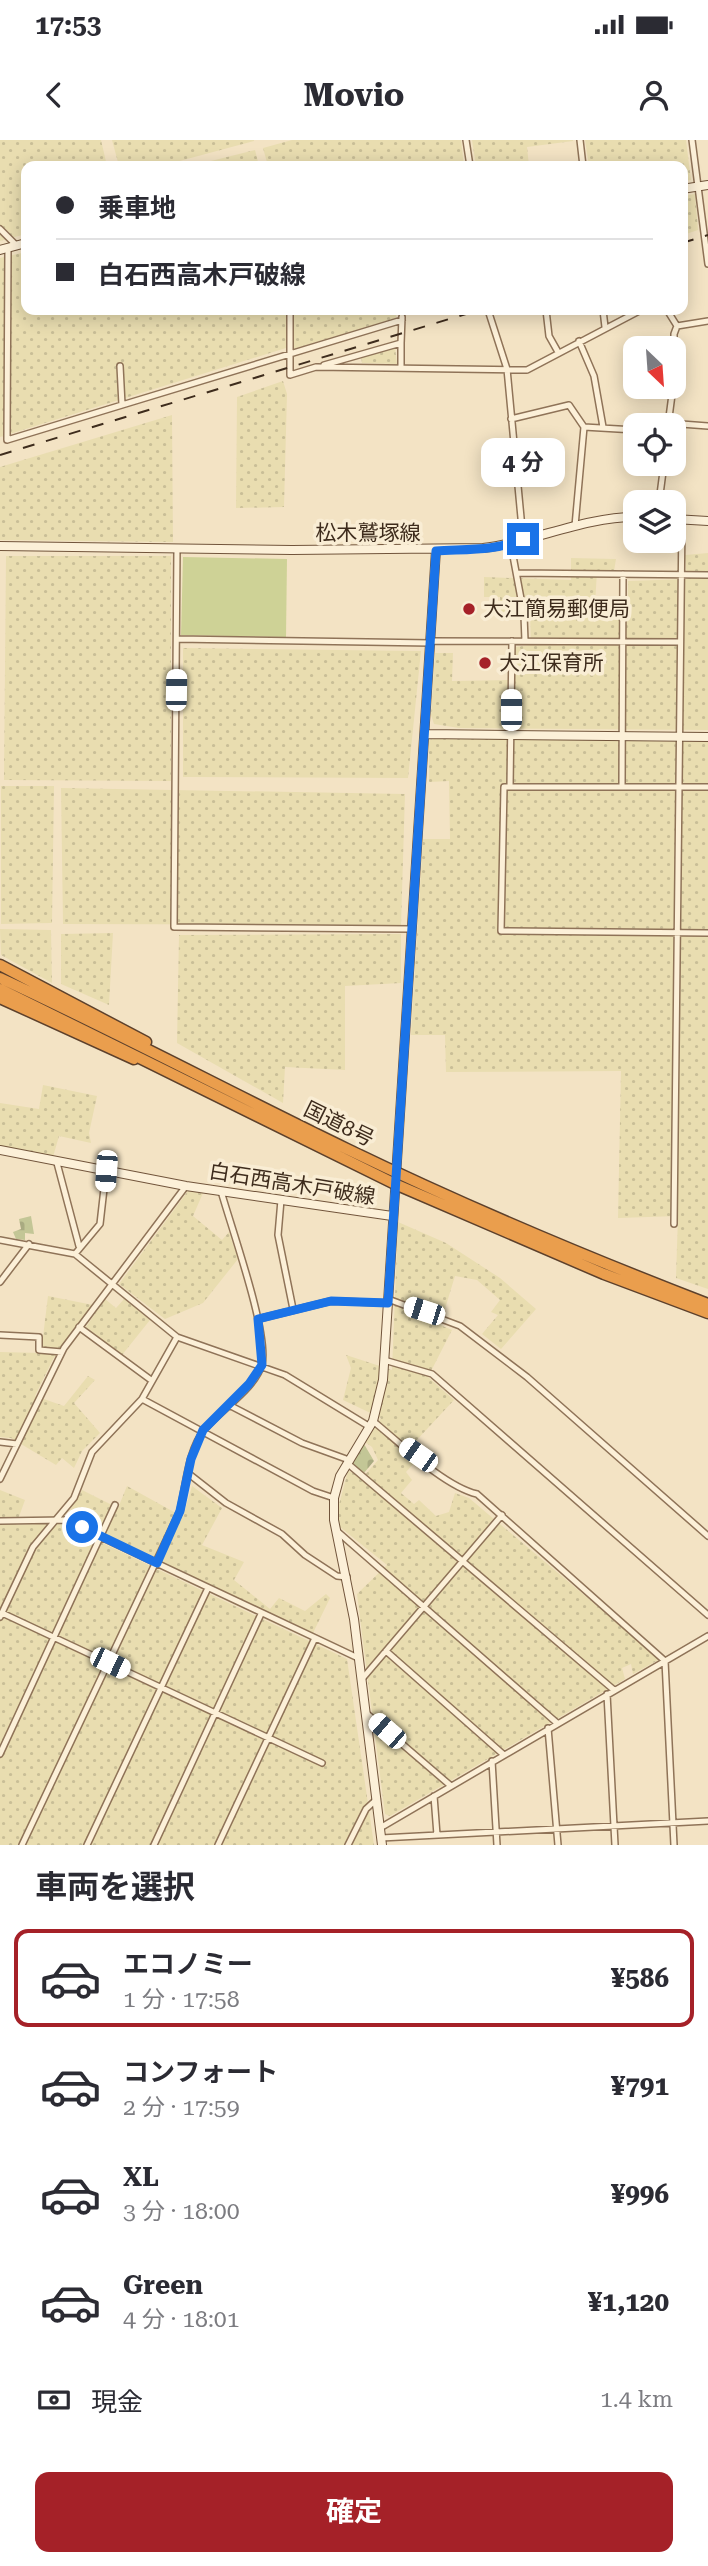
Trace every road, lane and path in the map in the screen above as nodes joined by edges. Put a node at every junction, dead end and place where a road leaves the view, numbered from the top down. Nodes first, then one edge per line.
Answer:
1 (466, 140) edge
2 (580, 140) edge
3 (692, 140) edge
4 (469, 161) edge
5 (582, 161) edge
6 (708, 186) edge
7 (698, 187) junction
8 (688, 188) edge
9 (0, 229) edge
10 (13, 247) edge
11 (708, 264) edge
12 (290, 315) edge
13 (402, 315) edge
14 (490, 315) edge
15 (547, 315) edge
16 (604, 315) edge
17 (630, 315) edge
18 (670, 315) edge
19 (402, 320) junction
20 (708, 321) edge
21 (677, 326) junction
22 (605, 327) junction
23 (674, 336) edge
24 (579, 341) junction
25 (401, 343) junction
26 (558, 352) junction
27 (290, 354) junction
28 (120, 366) dead end
29 (316, 367) junction
30 (401, 368) junction
31 (507, 369) junction
32 (122, 405) junction
33 (511, 419) junction
34 (686, 425) edge
35 (708, 426) edge
36 (584, 427) junction
37 (603, 427) junction
38 (623, 429) edge
39 (559, 448) dead end
40 (514, 453) junction
41 (623, 517) edge
42 (686, 520) edge
43 (708, 521) edge
44 (575, 527) junction
45 (523, 539) junction
46 (511, 545) junction
47 (0, 546) edge
48 (177, 548) junction
49 (436, 551) junction
50 (680, 553) edge
51 (517, 573) junction
52 (623, 574) junction
53 (682, 575) junction
54 (708, 575) edge
55 (177, 639) junction
56 (512, 641) junction
57 (526, 641) junction
58 (431, 642) junction
59 (680, 642) junction
60 (623, 643) junction
61 (511, 733) junction
62 (425, 734) junction
63 (622, 735) junction
64 (681, 737) junction
65 (708, 737) edge
66 (622, 786) junction
67 (679, 786) junction
68 (510, 787) junction
69 (708, 787) edge
70 (411, 929) junction
71 (679, 933) junction
72 (708, 933) edge
73 (0, 965) edge
74 (0, 978) edge
75 (0, 989) edge
76 (0, 998) edge
77 (164, 1068) junction
78 (192, 1072) junction
79 (0, 1150) edge
80 (57, 1163) junction
81 (106, 1171) junction
82 (395, 1172) junction
83 (395, 1184) junction
84 (186, 1186) junction
85 (221, 1191) junction
86 (281, 1200) junction
87 (392, 1214) junction
88 (674, 1224) dead end
89 (0, 1240) edge
90 (29, 1244) junction
91 (79, 1246) junction
92 (75, 1254) junction
93 (0, 1282) edge
94 (111, 1285) junction
95 (388, 1301) junction
96 (708, 1304) edge
97 (293, 1308) junction
98 (708, 1313) edge
99 (258, 1319) junction
100 (79, 1327) junction
101 (0, 1335) edge
102 (177, 1337) junction
103 (62, 1352) junction
104 (384, 1360) junction
105 (262, 1365) junction
106 (151, 1380) junction
107 (142, 1399) junction
108 (229, 1405) junction
109 (372, 1424) junction
110 (203, 1430) junction
111 (0, 1442) edge
112 (17, 1444) junction
113 (348, 1461) junction
114 (189, 1474) junction
115 (0, 1479) edge
116 (334, 1498) junction
117 (115, 1505) dead end
118 (502, 1516) junction
119 (58, 1519) junction
120 (0, 1521) edge
121 (336, 1530) junction
122 (708, 1536) edge
123 (101, 1537) junction
124 (463, 1560) junction
125 (157, 1563) junction
126 (347, 1577) junction
127 (208, 1588) junction
128 (424, 1605) junction
129 (261, 1614) junction
130 (1, 1615) edge
131 (708, 1615) edge
132 (708, 1636) edge
133 (55, 1637) junction
134 (315, 1638) junction
135 (386, 1651) junction
136 (358, 1658) junction
137 (665, 1661) junction
138 (110, 1663) junction
139 (362, 1679) junction
140 (162, 1688) junction
141 (614, 1690) junction
142 (607, 1694) junction
143 (215, 1713) junction
144 (366, 1713) junction
145 (557, 1723) junction
146 (548, 1728) junction
147 (268, 1738) junction
148 (0, 1754) edge
149 (503, 1755) junction
150 (492, 1762) junction
151 (322, 1763) dead end
152 (450, 1786) junction
153 (435, 1796) junction
154 (377, 1798) junction
155 (708, 1821) edge
156 (673, 1823) junction
157 (614, 1826) junction
158 (557, 1829) junction
159 (496, 1832) junction
160 (437, 1835) junction
161 (381, 1837) edge
162 (22, 1845) edge
163 (88, 1845) edge
164 (153, 1845) edge
165 (218, 1845) edge
166 (348, 1845) edge
167 (497, 1845) edge
168 (558, 1845) edge
169 (615, 1845) edge
170 (674, 1845) edge

1 - 4 street
2 - 5 street
3 - 7 street
6 - 7 main road
7 - 8 main road
7 - 11 street
9 - 10 street
10 - 32 street
12 - 27 street
13 - 19 street
14 - 31 street
15 - 26 street
16 - 22 street
17 - 22 street
18 - 21 street
19 - 25 street
19 - 27 street
20 - 21 street
21 - 23 street
22 - 24 street
24 - 26 street
24 - 37 street
25 - 29 street
25 - 30 street
26 - 31 street
27 - 29 street
27 - 32 street
28 - 32 street
29 - 30 street
30 - 31 street
31 - 33 street
33 - 36 street
33 - 40 street
34 - 35 street
36 - 37 street
36 - 44 street
37 - 38 street
39 - 40 street
40 - 45 street
41 - 44 main road
42 - 43 main road
44 - 45 main road
45 - 46 main road
46 - 49 main road
46 - 51 street
47 - 48 main road, 松木鷲塚線
48 - 49 main road, 松木鷲塚線
48 - 55 street
49 - 58 main road, 松木鷲塚線
50 - 53 street
51 - 52 street
51 - 57 street
52 - 53 street
52 - 60 street
53 - 54 street
53 - 59 street
55 - 58 street
55 - 70 street
56 - 57 street
56 - 58 street
56 - 61 street
57 - 60 street
58 - 62 main road, 松木鷲塚線
59 - 60 street
59 - 64 street
60 - 63 street
61 - 62 main road
61 - 63 main road
61 - 68 street
62 - 70 main road, 白石西高木戸破線
63 - 64 main road
63 - 66 street
64 - 65 main road
64 - 67 street
66 - 67 street
66 - 68 street
67 - 69 street
67 - 71 street
68 - 71 street
70 - 82 main road, 白石西高木戸破線
71 - 72 street
71 - 88 street
73 - 78 highway
74 - 78 highway, 国道8号
75 - 77 highway, 国道8号
76 - 77 highway
77 - 83 highway, 国道8号
78 - 82 highway, 国道8号
79 - 80 main road, 白石西高木戸破線
80 - 81 main road, 白石西高木戸破線
80 - 91 street
81 - 84 main road, 白石西高木戸破線
81 - 91 street
82 - 83 main road, 白石西高木戸破線
82 - 96 highway, 国道8号
83 - 87 main road, 白石西高木戸破線
83 - 98 highway, 国道8号
84 - 85 main road, 白石西高木戸破線
84 - 94 street
85 - 86 main road, 白石西高木戸破線
85 - 99 street
86 - 87 main road, 白石西高木戸破線
86 - 97 street
87 - 95 main road
89 - 90 street
90 - 92 street
90 - 93 street
91 - 92 street
92 - 94 street
94 - 100 street
94 - 102 street
95 - 97 street
95 - 104 main road
95 - 122 street
97 - 99 street
99 - 105 street
100 - 103 street
100 - 106 street
101 - 103 street
102 - 105 street
102 - 106 street
103 - 112 street
104 - 109 main road
104 - 131 street
105 - 108 street
105 - 109 street
106 - 107 street
107 - 110 street
107 - 119 street
108 - 110 street
108 - 113 street
109 - 113 main road
109 - 118 street
110 - 114 street
110 - 116 street
111 - 112 street
112 - 115 street
113 - 116 main road
113 - 124 street
114 - 125 street
114 - 126 street
116 - 121 main road
117 - 123 street
118 - 124 street
118 - 137 street
119 - 120 street
119 - 123 street
119 - 130 street
121 - 126 main road
121 - 128 street
123 - 125 street
123 - 133 street
124 - 128 street
124 - 141 street
125 - 127 street
125 - 138 street
126 - 136 main road
127 - 129 street
127 - 140 street
128 - 135 street
128 - 145 street
129 - 134 street
129 - 143 street
130 - 133 street
132 - 137 street
133 - 138 street
133 - 148 street
134 - 136 street
134 - 147 street
135 - 139 street
135 - 149 street
136 - 139 main road
137 - 141 street
137 - 156 street
138 - 140 street
138 - 162 street
139 - 144 main road
140 - 143 street
140 - 163 street
141 - 142 street
142 - 145 street
142 - 157 street
143 - 147 street
143 - 164 street
144 - 152 street
144 - 154 main road
145 - 146 street
146 - 149 street
146 - 158 street
147 - 151 street
147 - 165 street
149 - 150 street
150 - 152 street
150 - 159 street
152 - 153 street
153 - 160 street
153 - 161 street
154 - 161 main road
154 - 166 street
155 - 156 street
156 - 157 street
156 - 170 street
157 - 158 street
157 - 169 street
158 - 159 street
158 - 168 street
159 - 160 street
159 - 167 street
160 - 161 street

